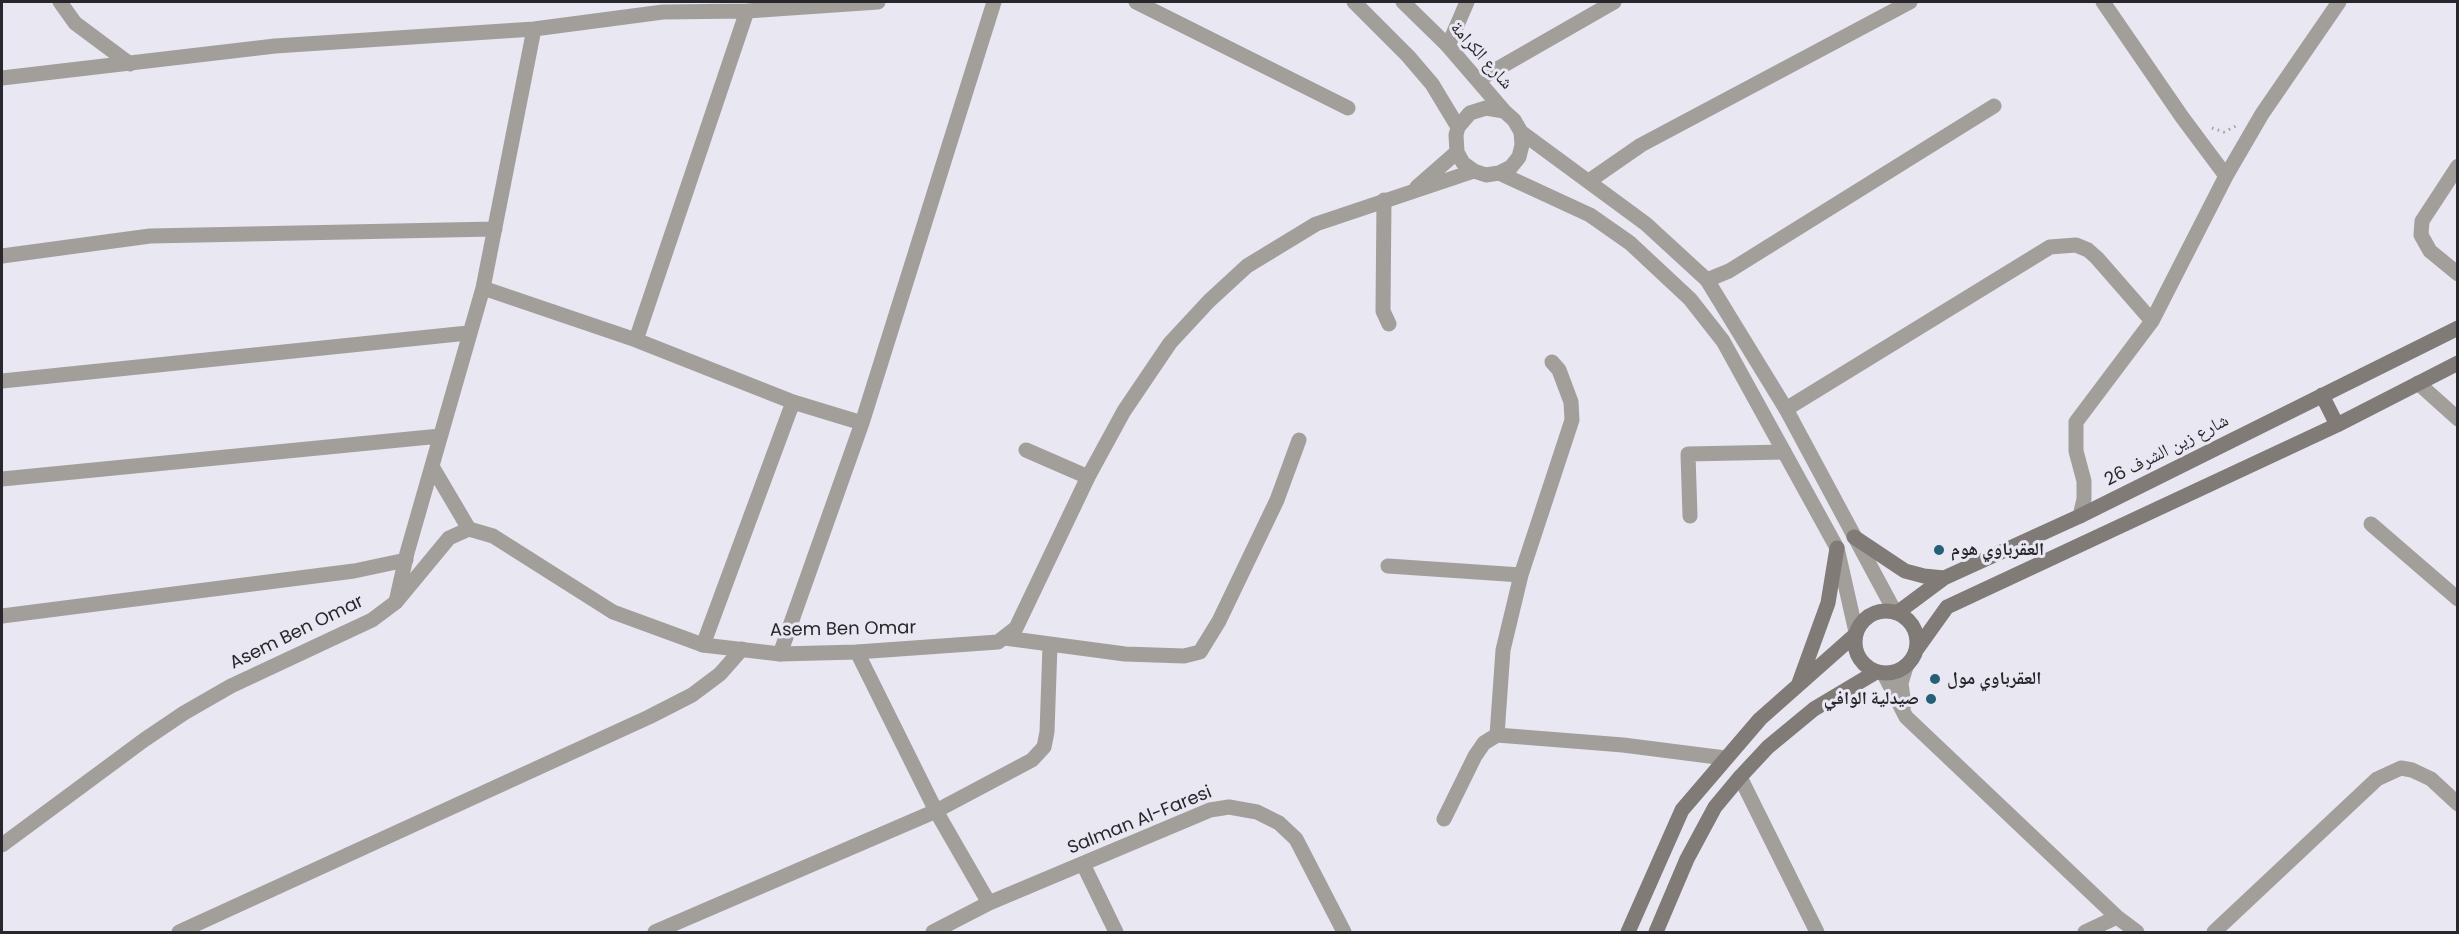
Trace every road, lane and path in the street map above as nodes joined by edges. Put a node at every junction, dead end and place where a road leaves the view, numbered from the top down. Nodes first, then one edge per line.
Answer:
1 (60, 2) edge
2 (878, 2) edge
3 (994, 2) edge
4 (1136, 2) edge
5 (1354, 2) edge
6 (1403, 2) edge
7 (1467, 2) edge
8 (1614, 2) edge
9 (1910, 2) edge
10 (2103, 2) edge
11 (2339, 2) edge
12 (663, 7) edge
13 (747, 11) junction
14 (534, 29) junction
15 (1448, 46) junction
16 (130, 64) junction
17 (2, 78) edge
18 (1478, 80) junction
19 (1994, 106) dead end
20 (1348, 108) dead end
21 (1504, 111) junction
22 (2262, 114) junction
23 (2182, 117) junction
24 (1458, 127) junction
25 (1521, 132) junction
26 (1457, 152) junction
27 (2457, 166) edge
28 (1474, 171) junction
29 (1499, 173) junction
30 (2226, 176) junction
31 (1589, 181) junction
32 (1412, 191) junction
33 (1384, 200) junction
34 (495, 230) junction
35 (2, 256) edge
36 (2457, 274) edge
37 (1707, 280) junction
38 (483, 288) junction
39 (2152, 321) junction
40 (1389, 324) dead end
41 (2457, 328) edge
42 (468, 333) junction
43 (636, 340) junction
44 (1552, 362) dead end
45 (2457, 363) edge
46 (2, 381) edge
47 (2418, 383) junction
48 (2322, 395) junction
49 (793, 402) junction
50 (1786, 409) junction
51 (2457, 420) edge
52 (862, 423) junction
53 (2337, 426) junction
54 (440, 436) junction
55 (1299, 440) dead end
56 (1026, 450) dead end
57 (1784, 452) junction
58 (433, 468) junction
59 (1088, 477) junction
60 (2, 479) edge
61 (1690, 516) dead end
62 (2080, 516) junction
63 (2371, 524) dead end
64 (470, 530) junction
65 (1854, 537) junction
66 (1837, 548) junction
67 (406, 560) junction
68 (1388, 566) dead end
69 (1521, 575) junction
70 (1944, 578) junction
71 (2457, 599) edge
72 (396, 602) junction
73 (1896, 612) junction
74 (2, 616) edge
75 (1856, 633) junction
76 (1005, 638) junction
77 (703, 645) junction
78 (1050, 645) junction
79 (742, 649) junction
80 (1917, 649) junction
81 (857, 652) junction
82 (780, 654) junction
83 (1906, 667) junction
84 (1880, 673) junction
85 (1798, 686) junction
86 (1906, 717) junction
87 (1497, 735) junction
88 (1725, 758) junction
89 (1740, 777) junction
90 (2457, 804) edge
91 (936, 811) junction
92 (1444, 819) dead end
93 (2, 845) edge
94 (1083, 864) junction
95 (988, 903) junction
96 (2117, 918) junction
97 (179, 933) edge
98 (655, 933) edge
99 (933, 933) edge
100 (1116, 933) edge
101 (1344, 933) edge
102 (1628, 933) edge
103 (1656, 933) edge
104 (1817, 933) edge
105 (2085, 933) edge
106 (2137, 933) edge
107 (2214, 933) edge

1 - 16 street
2 - 13 street
3 - 52 street
4 - 20 street
5 - 24 street
6 - 15 street, شارع الكرامة
7 - 15 street
8 - 18 street
9 - 31 street
10 - 23 street
11 - 22 street
12 - 13 street
12 - 14 street
13 - 43 street
14 - 16 street
14 - 34 street
15 - 18 street, شارع الكرامة
16 - 17 street
18 - 21 street, شارع الكرامة
19 - 37 street
21 - 24 street
21 - 25 street
22 - 23 path
22 - 30 street
23 - 30 street
24 - 26 street
25 - 29 street
25 - 31 street
26 - 28 street
26 - 32 street
27 - 36 street
28 - 29 street
28 - 32 street
29 - 57 street
30 - 39 street
31 - 37 street
32 - 33 street
33 - 40 street
33 - 59 street
34 - 35 street
34 - 38 street
37 - 50 street
38 - 42 street
38 - 43 street
39 - 50 street
39 - 62 street
41 - 48 main road, شارع زين الشرف 26
42 - 46 street
42 - 54 street
43 - 49 street
44 - 69 street
45 - 47 main road
47 - 51 street
47 - 53 main road
48 - 53 main road
48 - 62 main road, شارع زين الشرف 26
49 - 52 street
49 - 77 street
50 - 65 street
52 - 82 street
53 - 80 main road
54 - 58 street
54 - 60 street
55 - 78 street
56 - 59 street
57 - 61 street
57 - 66 street
58 - 64 street
58 - 67 street
59 - 76 street
62 - 70 main road, شارع زين الشرف 26
63 - 71 street
64 - 72 street, Asem Ben Omar
64 - 77 street, Asem Ben Omar
65 - 70 main road
65 - 73 street
66 - 75 street
66 - 85 main road
67 - 72 street
67 - 74 street
68 - 69 street
69 - 87 street
70 - 73 main road, شارع زين الشرف 26
72 - 93 street, Asem Ben Omar
73 - 75 main road
73 - 80 main road
75 - 84 main road
75 - 85 main road
76 - 78 street
76 - 81 street, Asem Ben Omar
77 - 79 street, Asem Ben Omar
78 - 91 street
79 - 82 street, Asem Ben Omar
79 - 97 street
80 - 83 main road
81 - 82 street, Asem Ben Omar
81 - 91 street
83 - 84 main road
83 - 86 street
84 - 86 street
84 - 89 main road
85 - 88 main road
86 - 96 street
87 - 88 street
87 - 92 street
88 - 102 main road
89 - 103 main road
89 - 104 street
90 - 107 street
91 - 95 street
91 - 98 street
94 - 95 street, Salman Al-Faresi
94 - 100 street
94 - 101 street, Salman Al-Faresi
95 - 99 street, Salman Al-Faresi
96 - 105 street
96 - 106 street

